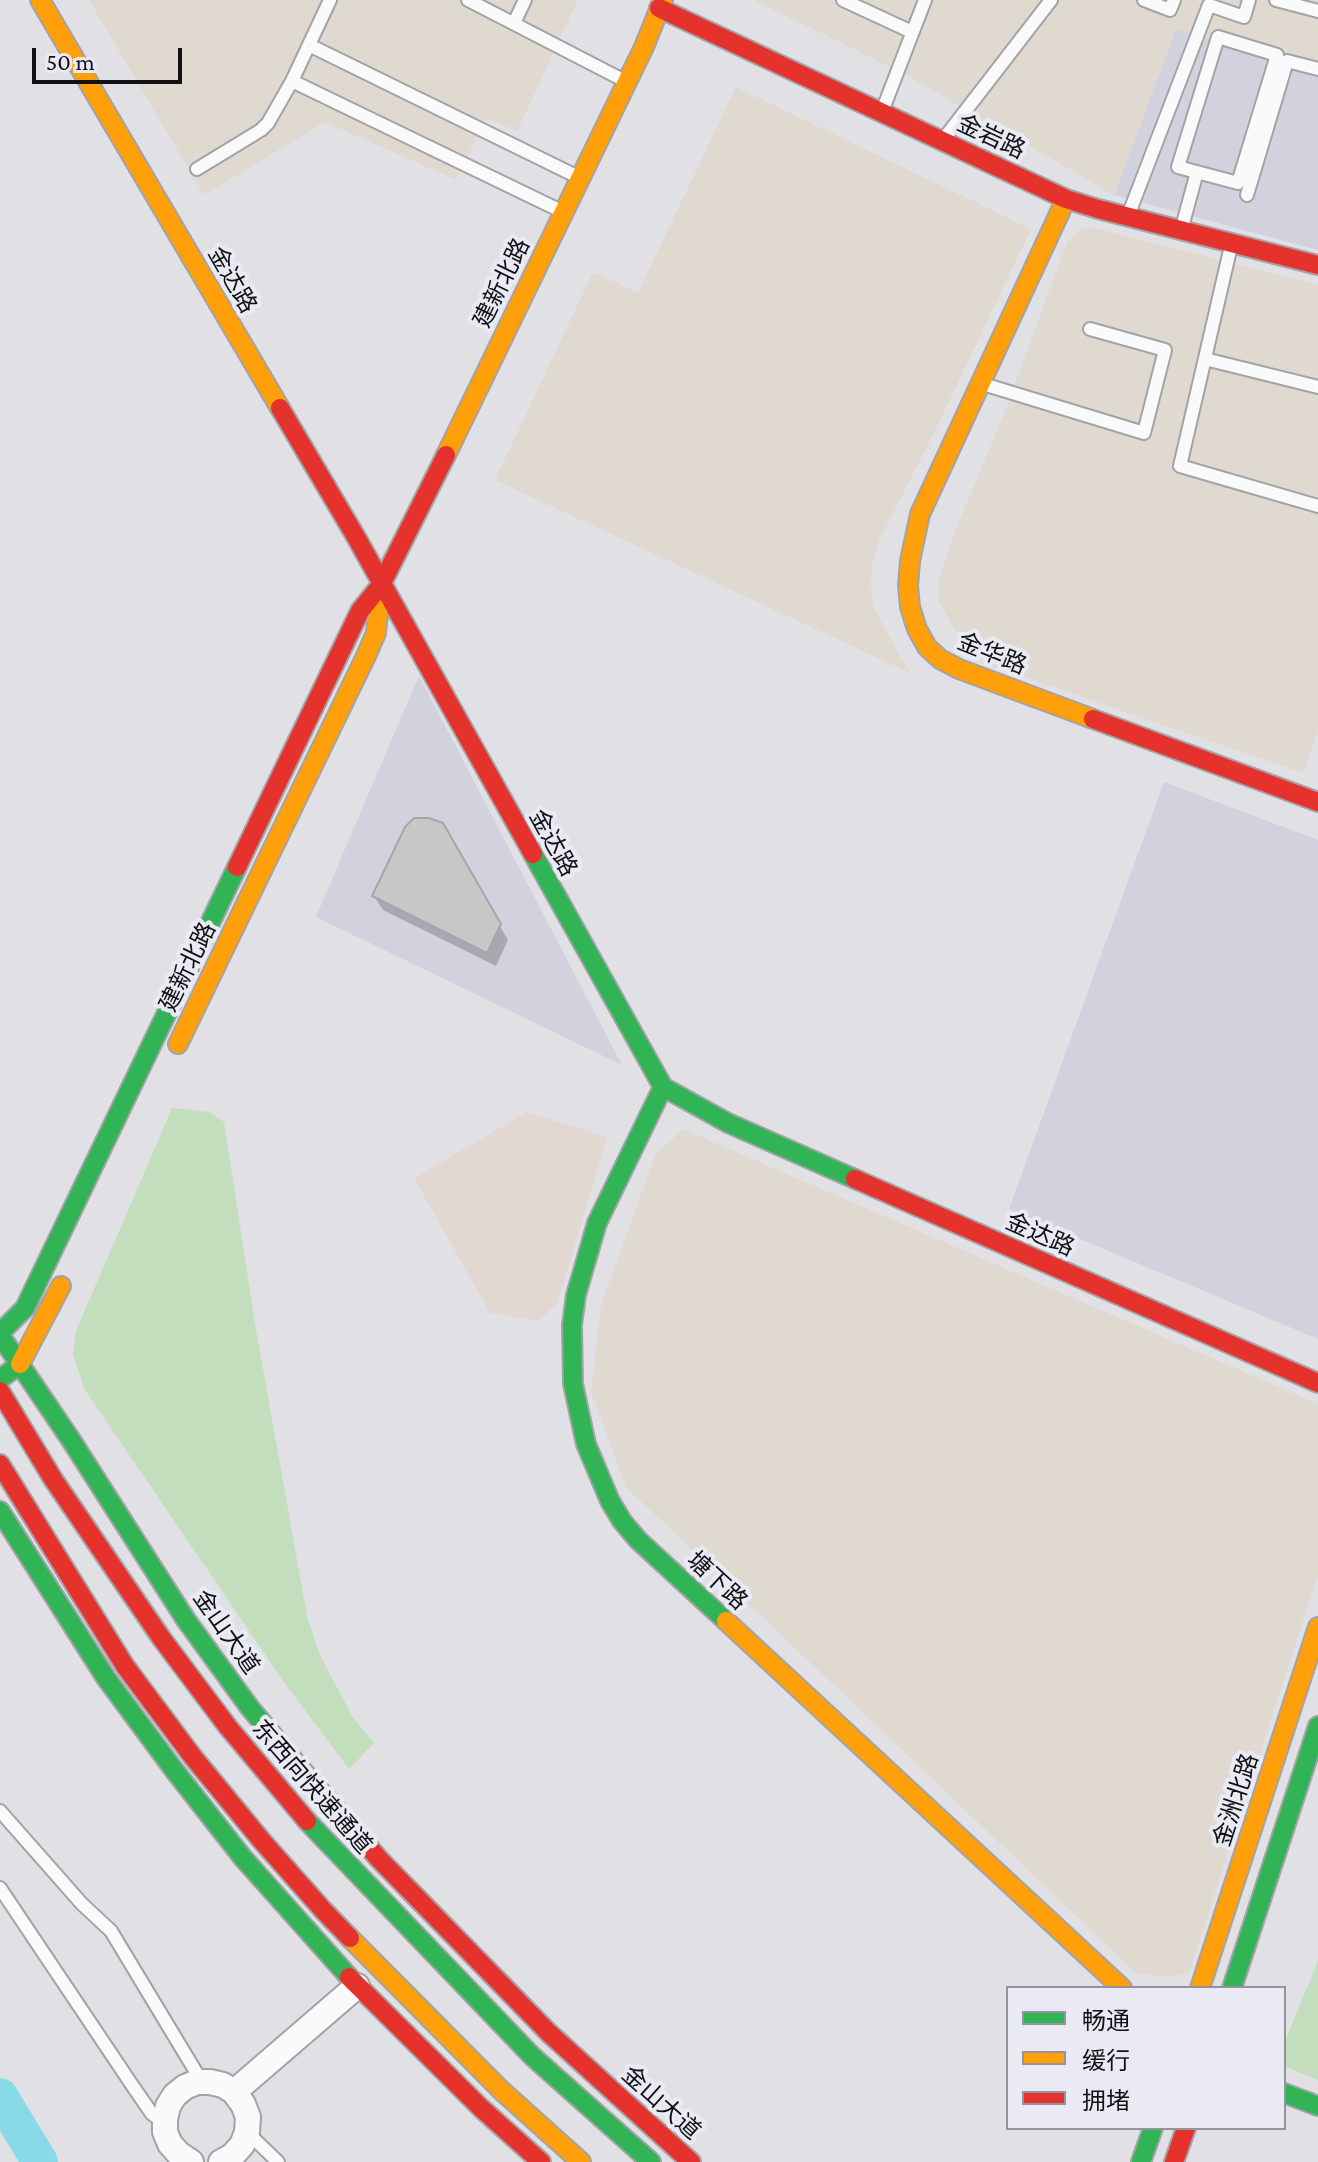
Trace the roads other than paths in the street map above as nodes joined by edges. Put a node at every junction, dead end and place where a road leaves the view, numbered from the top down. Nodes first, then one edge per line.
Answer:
1 (40, 0) edge
2 (330, 0) edge
3 (468, 0) edge
4 (525, 0) edge
5 (843, 0) edge
6 (925, 0) edge
7 (1051, 0) edge
8 (1144, 0) edge
9 (1174, 0) edge
10 (1249, 0) edge
11 (1276, 0) edge
12 (661, 4) edge
13 (1318, 11) edge
14 (514, 23) junction
15 (912, 32) junction
16 (309, 45) junction
17 (1318, 69) edge
18 (292, 81) junction
19 (626, 82) junction
20 (881, 113) junction
21 (942, 141) junction
22 (197, 169) dead end
23 (1197, 172) junction
24 (579, 178) junction
25 (1247, 195) dead end
26 (1066, 199) junction
27 (563, 212) junction
28 (1128, 217) junction
29 (1181, 230) junction
30 (1231, 243) junction
31 (1318, 265) edge
32 (1090, 329) dead end
33 (1205, 359) junction
34 (980, 384) junction
35 (1318, 387) edge
36 (1318, 506) edge
37 (381, 585) junction
38 (1318, 802) edge
39 (172, 1057) dead end
40 (663, 1087) junction
41 (67, 1272) dead end
42 (0, 1334) edge
43 (20, 1364) junction
44 (0, 1379) edge
45 (1318, 1383) edge
46 (0, 1391) edge
47 (0, 1464) edge
48 (0, 1511) edge
49 (1318, 1627) edge
50 (1318, 1726) edge
51 (0, 1811) edge
52 (0, 1888) edge
53 (357, 1986) junction
54 (1120, 1986) edge
55 (1201, 1986) edge
56 (1233, 1986) edge
57 (202, 2082) junction
58 (234, 2092) junction
59 (1286, 2094) edge
60 (1318, 2106) edge
61 (165, 2123) junction
62 (1152, 2130) edge
63 (1185, 2130) edge
64 (247, 2132) junction
65 (180, 2159) edge
66 (222, 2162) edge
67 (278, 2162) edge
68 (541, 2162) edge
69 (581, 2162) edge
70 (651, 2162) edge
71 (691, 2162) edge
72 (1141, 2162) edge
73 (1174, 2162) edge

1 - 37 main road, 金达路
2 - 16 lane
3 - 14 lane
4 - 14 lane
5 - 15 lane
6 - 15 lane
7 - 21 lane
8 - 9 lane
10 - 28 lane
11 - 13 lane
12 - 19 main road, 建新北路
12 - 20 main road, 金岩路
14 - 19 lane
15 - 20 lane
16 - 18 lane
16 - 24 lane
17 - 25 lane
18 - 22 lane
18 - 27 lane
19 - 24 main road, 建新北路
20 - 21 main road, 金岩路
21 - 26 main road, 金岩路
23 - 23 lane
23 - 29 lane
24 - 27 main road, 建新北路
26 - 28 main road, 金岩路
26 - 34 main road, 金华路
27 - 37 main road, 建新北路
28 - 29 main road, 金岩路
29 - 30 main road, 金岩路
30 - 31 main road, 金岩路
30 - 33 lane
32 - 34 lane
33 - 35 lane
33 - 36 lane
34 - 38 main road, 金华路
37 - 39 main road, 建新北路
37 - 40 main road, 金达路
37 - 42 main road, 建新北路
40 - 45 main road, 金达路
40 - 54 main road, 塘下路
41 - 43 main road
42 - 43 main road, 金山大道
43 - 44 main road
43 - 71 main road, 金山大道
46 - 70 main road, 东西向快速通道
47 - 69 main road
48 - 53 main road
49 - 55 main road, 金洲北路
50 - 56 main road
51 - 57 lane
52 - 61 lane
53 - 58 street
53 - 68 main road
57 - 58 street
57 - 61 street
58 - 64 street
59 - 60 main road
61 - 65 street
62 - 72 main road
63 - 73 main road
64 - 66 street
64 - 67 lane

